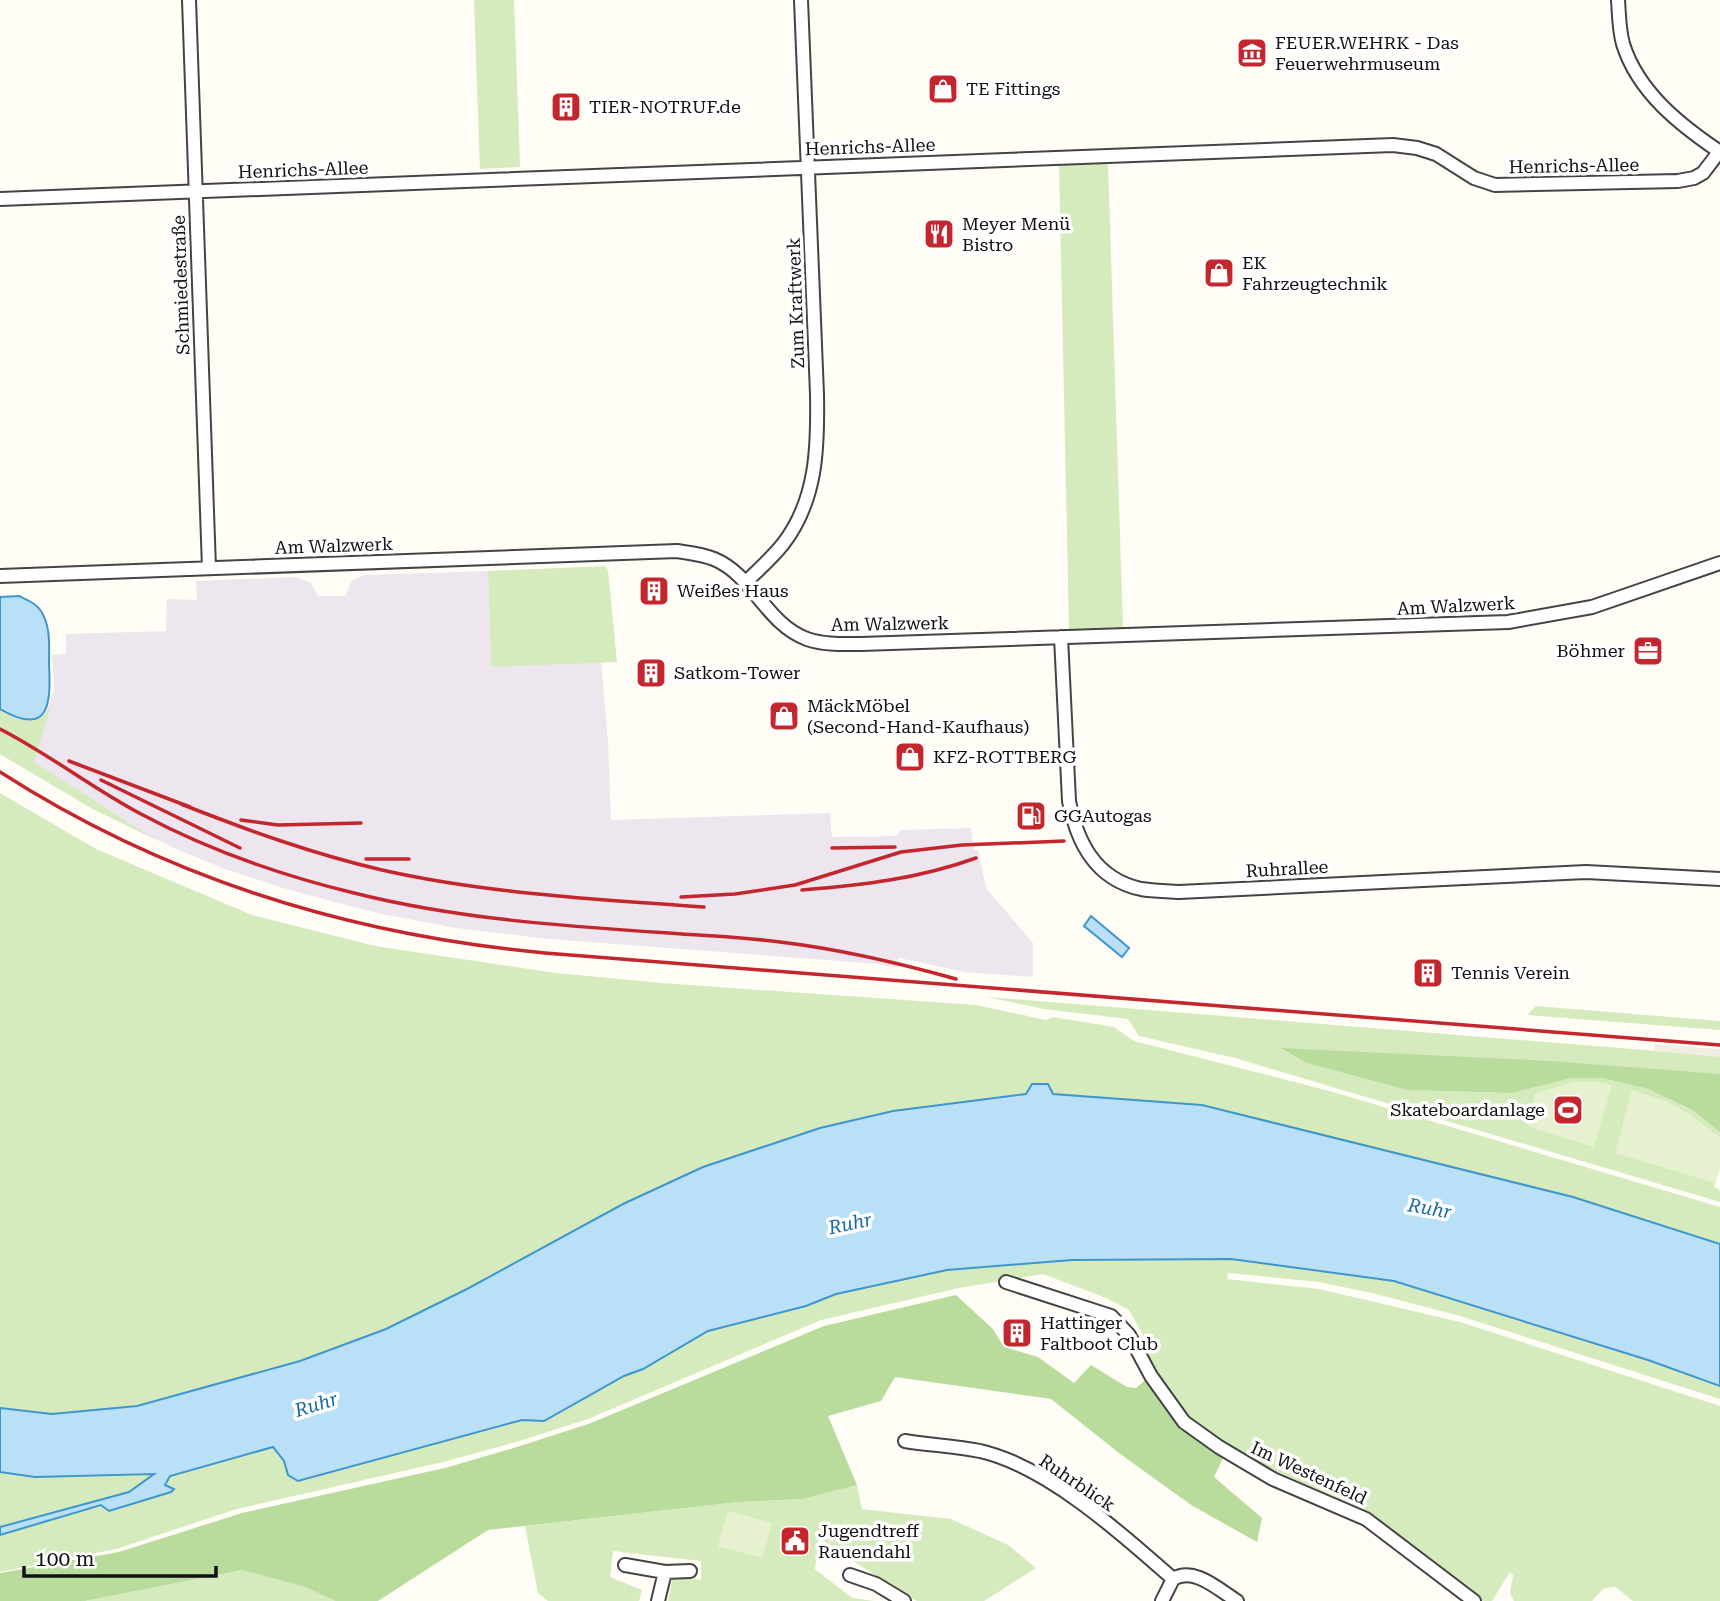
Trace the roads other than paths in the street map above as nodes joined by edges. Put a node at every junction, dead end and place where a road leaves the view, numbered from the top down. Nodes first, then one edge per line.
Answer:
1 (188, 0) edge
2 (801, 0) edge
3 (1618, 0) edge
4 (1720, 152) edge
5 (809, 167) junction
6 (195, 191) junction
7 (0, 199) edge
8 (1720, 563) edge
9 (209, 568) junction
10 (0, 576) edge
11 (745, 583) junction
12 (1061, 637) junction
13 (1720, 879) edge
14 (1006, 1282) dead end
15 (905, 1441) dead end
16 (625, 1564) dead end
17 (690, 1571) dead end
18 (665, 1572) junction
19 (850, 1575) dead end
20 (1173, 1579) junction
21 (658, 1601) edge
22 (904, 1601) edge
23 (1162, 1601) edge
24 (1237, 1601) edge
25 (1474, 1601) edge

1 - 6 street, Schmiedestraße
2 - 5 street, Zum Kraftwerk
3 - 4 street
4 - 5 street, Henrichs-Allee
5 - 6 street, Henrichs-Allee
5 - 11 street, Zum Kraftwerk
6 - 7 street, Henrichs-Allee
6 - 9 street, Schmiedestraße
8 - 12 street, Am Walzwerk
9 - 10 street, Am Walzwerk
9 - 11 street, Am Walzwerk
11 - 12 street, Am Walzwerk
12 - 13 street, Ruhrallee
14 - 25 street, Im Westenfeld
15 - 20 street, Ruhrblick
16 - 18 street
17 - 18 street
18 - 21 street
19 - 22 street
20 - 23 street
20 - 24 street

